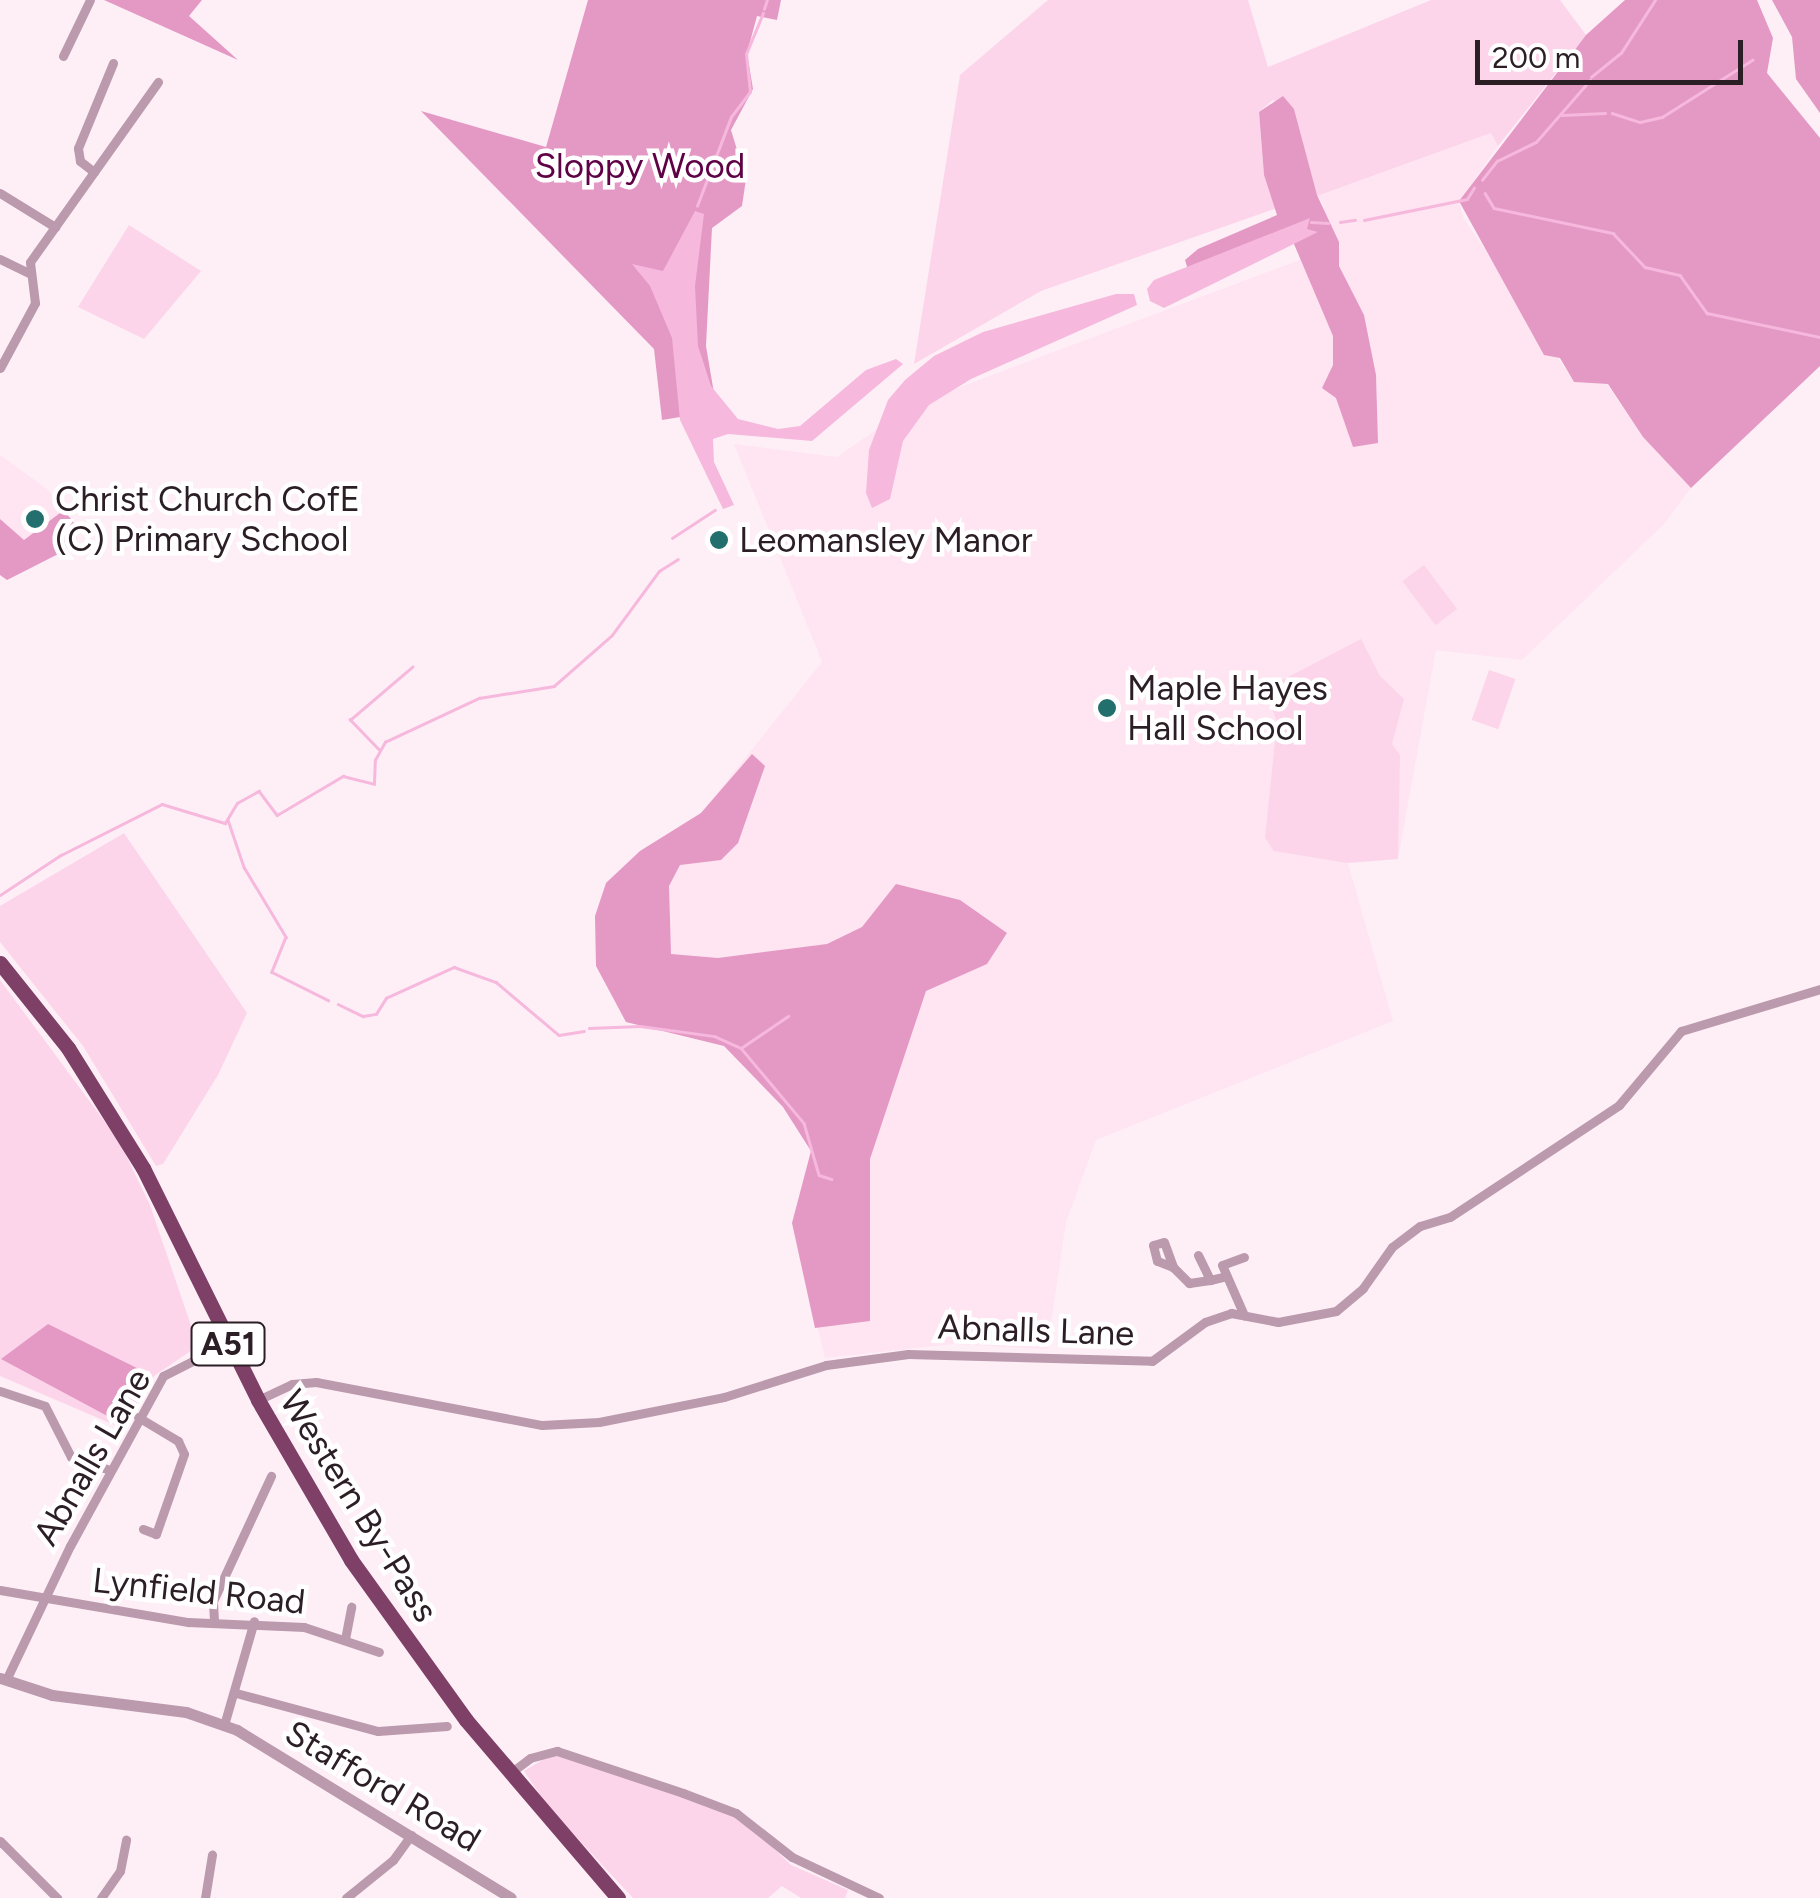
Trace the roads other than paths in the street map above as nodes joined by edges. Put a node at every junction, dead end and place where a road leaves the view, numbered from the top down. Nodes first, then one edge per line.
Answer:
1 (90, 0) edge
2 (63, 56) dead end
3 (113, 63) dead end
4 (158, 82) dead end
5 (94, 172) junction
6 (0, 193) edge
7 (55, 228) junction
8 (0, 259) edge
9 (29, 273) junction
10 (3, 369) edge
11 (0, 963) edge
12 (1820, 989) edge
13 (1198, 1255) dead end
14 (1244, 1256) dead end
15 (1173, 1267) dead end
16 (1227, 1276) junction
17 (1210, 1280) junction
18 (1244, 1315) junction
19 (228, 1343) junction
20 (0, 1391) edge
21 (258, 1400) junction
22 (138, 1417) junction
23 (110, 1470) junction
24 (271, 1476) dead end
25 (144, 1529) dead end
26 (0, 1590) edge
27 (47, 1598) junction
28 (351, 1607) dead end
29 (214, 1621) junction
30 (254, 1621) junction
31 (344, 1639) junction
32 (379, 1652) dead end
33 (3, 1679) edge
34 (236, 1693) junction
35 (224, 1725) junction
36 (447, 1726) dead end
37 (509, 1774) junction
38 (411, 1836) junction
39 (126, 1840) dead end
40 (0, 1841) edge
41 (212, 1854) dead end
42 (122, 1855) junction
43 (136, 1856) dead end
44 (49, 1889) junction
45 (39, 1898) edge
46 (57, 1898) edge
47 (100, 1898) edge
48 (205, 1898) edge
49 (346, 1898) edge
50 (511, 1898) edge
51 (618, 1898) edge
52 (879, 1898) edge

1 - 2 street
3 - 5 street
4 - 5 street
5 - 7 street
6 - 7 street
7 - 9 street
8 - 9 street
9 - 10 street
11 - 19 highway, Western By-Pass / A51
12 - 18 street, Abnalls Lane
13 - 17 street
14 - 16 street
15 - 17 street
16 - 17 street
16 - 18 street
18 - 21 street, Abnalls Lane
19 - 21 highway, Western By-Pass / A51
19 - 22 street, Abnalls Lane
20 - 23 street
21 - 37 highway, Western By-Pass / A51
22 - 23 street, Abnalls Lane
22 - 25 street
23 - 27 street, Abnalls Lane
24 - 29 street
26 - 27 street, Lynfield Road
27 - 29 street, Lynfield Road
27 - 33 street, Abnalls Lane
28 - 31 street, Lynfield Road
29 - 30 street, Lynfield Road
30 - 31 street, Lynfield Road
30 - 34 street
31 - 32 street, Lynfield Road
33 - 35 street, Stafford Road
34 - 35 street
34 - 36 street
35 - 38 street, Stafford Road
37 - 51 highway, Western By-Pass / A51
37 - 52 street
38 - 49 street
38 - 50 street, Stafford Road
39 - 42 street
40 - 44 street
41 - 48 street
42 - 43 street
42 - 47 street
44 - 45 street
44 - 46 street

